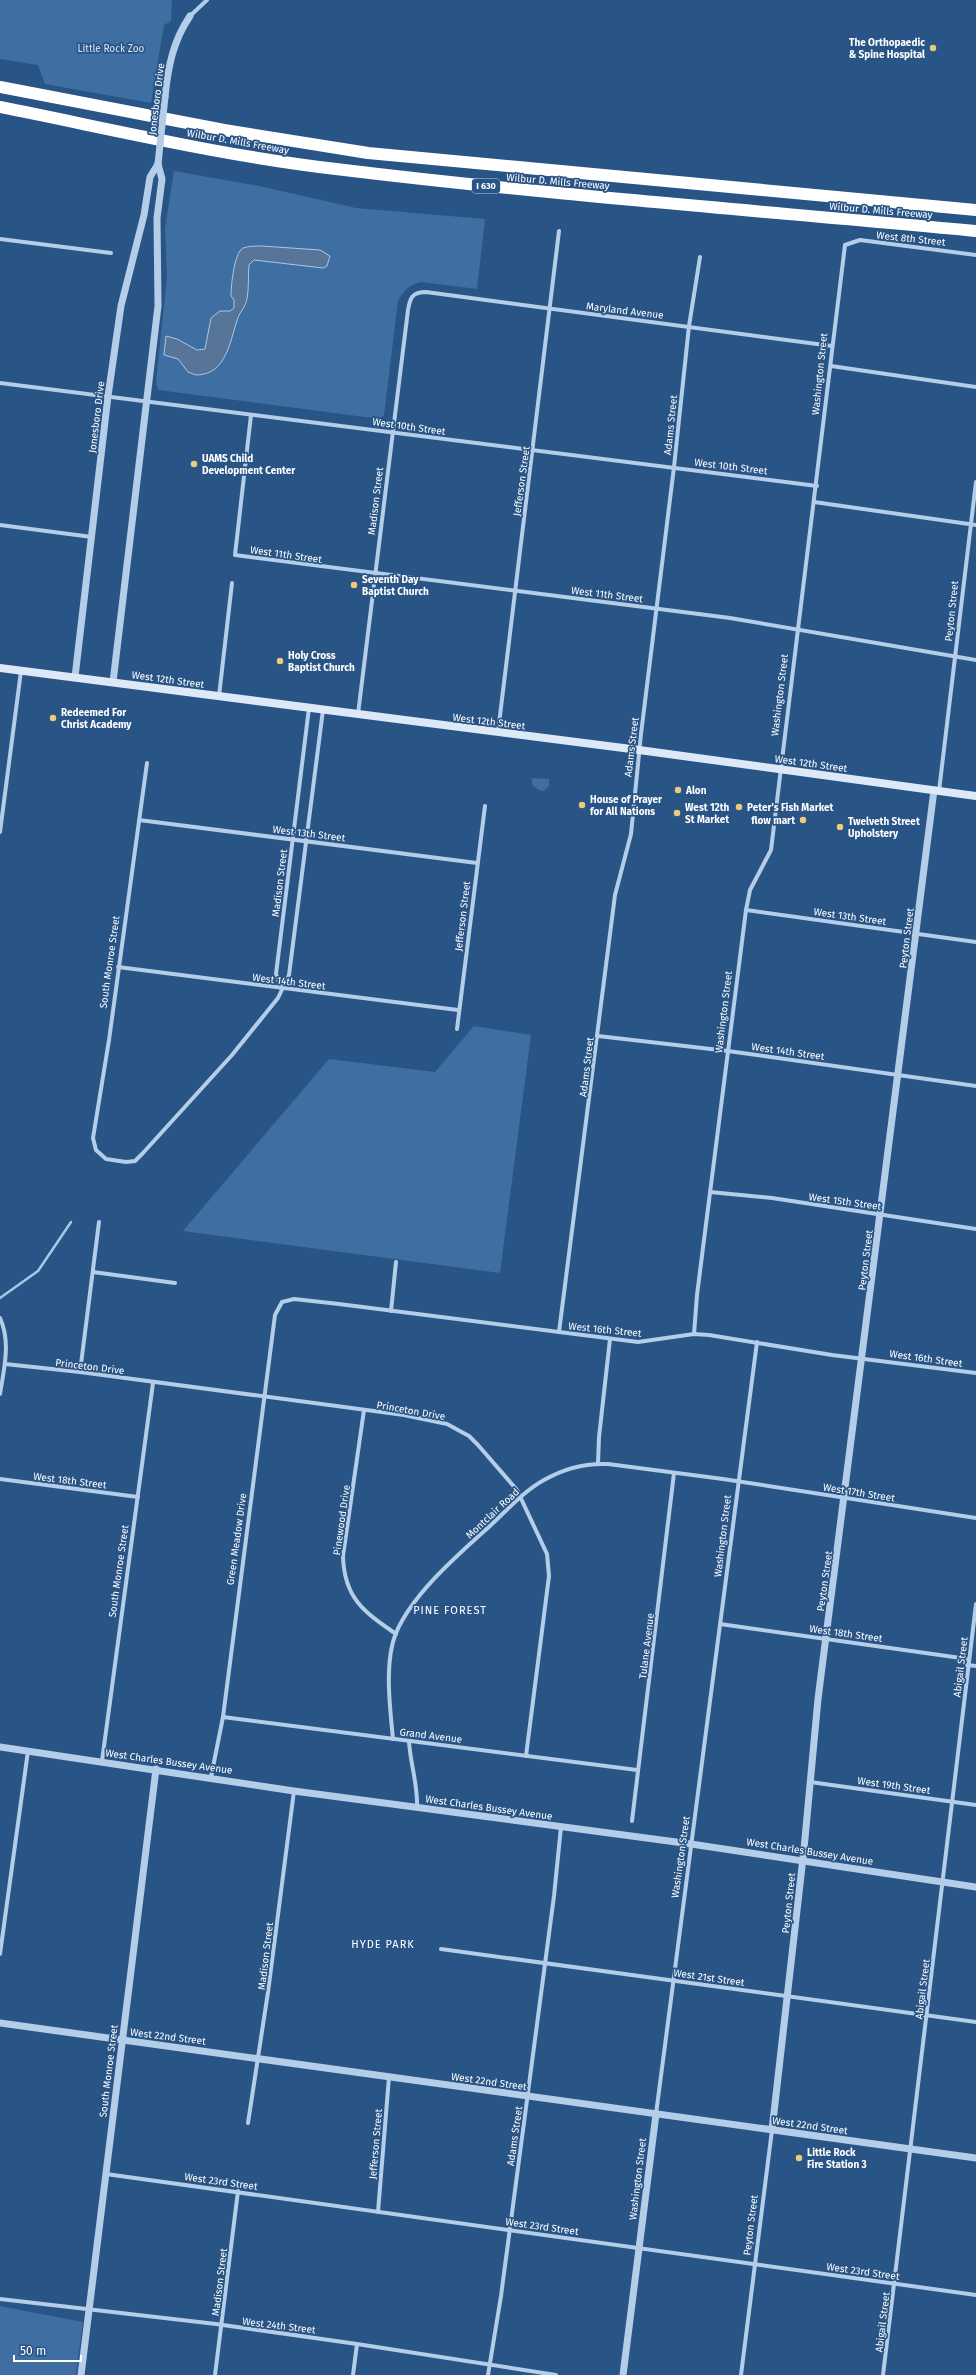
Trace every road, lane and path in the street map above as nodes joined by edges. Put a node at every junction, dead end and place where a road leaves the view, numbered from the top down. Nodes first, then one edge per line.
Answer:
1 (207, 0) edge
2 (190, 16) joint
3 (0, 87) edge
4 (0, 107) edge
5 (158, 164) junction
6 (976, 210) edge
7 (976, 230) edge
8 (558, 231) dead end
9 (0, 239) edge
10 (845, 245) joint
11 (111, 253) dead end
12 (976, 254) edge
13 (700, 257) dead end
14 (416, 293) joint
15 (549, 309) junction
16 (689, 326) junction
17 (832, 346) junction
18 (831, 366) junction
19 (0, 383) edge
20 (976, 387) edge
21 (108, 396) junction
22 (147, 402) junction
23 (251, 415) junction
24 (391, 432) junction
25 (534, 450) junction
26 (674, 467) junction
27 (976, 482) edge
28 (816, 486) junction
29 (814, 502) junction
30 (971, 524) junction
31 (0, 525) edge
32 (976, 525) edge
33 (92, 537) junction
34 (374, 573) junction
35 (232, 583) dead end
36 (514, 589) junction
37 (657, 608) junction
38 (796, 630) junction
39 (955, 657) junction
40 (976, 660) edge
41 (0, 668) edge
42 (20, 671) junction
43 (75, 677) junction
44 (113, 682) junction
45 (218, 696) junction
46 (308, 708) junction
47 (323, 710) junction
48 (358, 714) junction
49 (498, 732) junction
50 (639, 750) junction
51 (147, 763) dead end
52 (780, 769) junction
53 (937, 791) junction
54 (976, 796) edge
55 (485, 806) dead end
56 (140, 820) junction
57 (0, 832) edge
58 (293, 839) junction
59 (306, 841) junction
60 (477, 863) junction
61 (746, 910) junction
62 (917, 933) junction
63 (976, 942) edge
64 (118, 967) junction
65 (281, 988) junction
66 (458, 1010) junction
67 (457, 1029) dead end
68 (598, 1036) junction
69 (728, 1051) junction
70 (899, 1075) junction
71 (976, 1086) edge
72 (710, 1192) junction
73 (881, 1214) junction
74 (99, 1222) dead end
75 (976, 1229) edge
76 (396, 1262) dead end
77 (93, 1272) junction
78 (175, 1283) dead end
79 (280, 1304) joint
80 (391, 1311) junction
81 (0, 1318) edge
82 (559, 1332) junction
83 (694, 1334) junction
84 (610, 1339) junction
85 (757, 1342) junction
86 (863, 1357) junction
87 (5, 1364) junction
88 (80, 1372) junction
89 (976, 1373) edge
90 (153, 1383) junction
91 (0, 1394) edge
92 (263, 1396) junction
93 (364, 1410) junction
94 (598, 1463) junction
95 (674, 1473) junction
96 (0, 1479) edge
97 (739, 1483) junction
98 (138, 1497) junction
99 (520, 1497) junction
100 (845, 1498) junction
101 (976, 1518) edge
102 (976, 1604) edge
103 (720, 1624) junction
104 (396, 1634) junction
105 (826, 1638) junction
106 (968, 1659) junction
107 (968, 1665) junction
108 (976, 1666) edge
109 (223, 1716) junction
110 (393, 1739) junction
111 (409, 1741) junction
112 (0, 1747) edge
113 (28, 1751) junction
114 (526, 1756) junction
115 (102, 1761) junction
116 (156, 1769) junction
117 (637, 1770) junction
118 (211, 1777) junction
119 (810, 1782) junction
120 (294, 1790) junction
121 (952, 1801) junction
122 (976, 1805) edge
123 (418, 1807) junction
124 (632, 1820) dead end
125 (561, 1827) junction
126 (691, 1844) junction
127 (803, 1860) junction
128 (943, 1882) junction
129 (976, 1887) edge
130 (441, 1949) dead end
131 (0, 1954) edge
132 (545, 1963) junction
133 (674, 1980) junction
134 (788, 1996) junction
135 (927, 2016) junction
136 (976, 2022) edge
137 (0, 2023) edge
138 (122, 2040) junction
139 (257, 2058) junction
140 (389, 2077) junction
141 (527, 2096) junction
142 (656, 2114) junction
143 (248, 2123) dead end
144 (772, 2130) junction
145 (910, 2149) junction
146 (976, 2158) edge
147 (106, 2174) junction
148 (238, 2191) junction
149 (378, 2212) junction
150 (510, 2230) junction
151 (638, 2248) junction
152 (755, 2264) junction
153 (895, 2283) junction
154 (976, 2295) edge
155 (0, 2299) edge
156 (88, 2311) junction
157 (222, 2326) junction
158 (357, 2344) junction
159 (489, 2366) junction
160 (81, 2375) edge
161 (215, 2375) edge
162 (354, 2375) edge
163 (488, 2375) edge
164 (556, 2375) edge
165 (623, 2375) edge
166 (741, 2375) edge
167 (883, 2375) edge

1 - 2 street, Jonesboro Drive
2 - 5 street, Jonesboro Drive, bridge
3 - 6 highway, Wilbur D. Mills Freeway / I 630
4 - 7 highway, Wilbur D. Mills Freeway / I 630
5 - 21 street, Jonesboro Drive
5 - 22 street, Jonesboro Drive
8 - 15 street, Jefferson Street
9 - 11 street
10 - 12 street, West 8th Street
10 - 17 street, Washington Street
13 - 16 street, Adams Street
14 - 15 street, Maryland Avenue
14 - 24 street, Madison Street
15 - 16 street, Maryland Avenue
15 - 25 street, Jefferson Street
16 - 17 street, Maryland Avenue
16 - 26 street, Adams Street
17 - 18 street, Washington Street
18 - 20 street
18 - 28 street, Washington Street
19 - 21 street, West 10th Street
21 - 22 street, West 10th Street
21 - 33 street, Jonesboro Drive
22 - 23 street, West 10th Street
22 - 44 street, Jonesboro Drive
23 - 24 street, West 10th Street
23 - 34 street, West 11th Street
24 - 25 street, West 10th Street
24 - 34 street, Madison Street
25 - 26 street, West 10th Street
25 - 36 street, Jefferson Street
26 - 28 street, West 10th Street
26 - 37 street, Adams Street
27 - 30 street, Peyton Street
28 - 29 street, Washington Street
29 - 30 street
29 - 38 street, Washington Street
30 - 32 street
30 - 39 street, Peyton Street
31 - 33 street
33 - 43 street, Jonesboro Drive
34 - 36 street, West 11th Street
34 - 48 street, Madison Street
35 - 45 street
36 - 37 street, West 11th Street
36 - 49 street, Jefferson Street
37 - 38 street, West 11th Street
37 - 50 street, Adams Street
38 - 39 street, West 11th Street
38 - 52 street, Washington Street
39 - 40 street, West 11th Street
39 - 53 street, Peyton Street
41 - 42 main road, West 12th Street
42 - 43 main road, West 12th Street
42 - 57 street
43 - 44 main road, West 12th Street
44 - 45 main road, West 12th Street
45 - 46 main road, West 12th Street
46 - 47 main road, West 12th Street
46 - 58 street, Madison Street
47 - 48 main road, West 12th Street
47 - 59 street
48 - 49 main road, West 12th Street
49 - 50 main road, West 12th Street
50 - 52 main road, West 12th Street
50 - 68 street, Adams Street
51 - 56 street, South Monroe Street
52 - 53 main road, West 12th Street
52 - 61 street, Washington Street
53 - 54 main road, West 12th Street
53 - 62 street, Peyton Street
55 - 60 street, Jefferson Street
56 - 58 street, West 13th Street
56 - 64 street, South Monroe Street
58 - 59 street, West 13th Street
58 - 65 street, Madison Street
59 - 60 street, West 13th Street
59 - 65 street
60 - 66 street, Jefferson Street
61 - 62 street, West 13th Street
61 - 69 street, Washington Street
62 - 63 street, West 13th Street
62 - 70 street, Peyton Street
64 - 65 street, West 14th Street
64 - 65 street, South Monroe Street
65 - 66 street, West 14th Street
66 - 67 street, Jefferson Street
68 - 69 street, West 14th Street
68 - 82 street, Adams Street
69 - 70 street, West 14th Street
69 - 72 street, Washington Street
70 - 71 street, West 14th Street
70 - 73 street, Peyton Street
72 - 73 street, West 15th Street
72 - 83 street, Washington Street
73 - 75 street, West 15th Street
73 - 86 street, Peyton Street
74 - 77 street
76 - 80 street
77 - 78 street
77 - 88 street
79 - 80 street, West 16th Street
79 - 92 street, Green Meadow Drive
80 - 82 street, West 16th Street
81 - 87 street
82 - 84 street, West 16th Street
83 - 84 street, West 16th Street
83 - 85 street, West 16th Street
84 - 94 street
85 - 86 street, West 16th Street
85 - 97 street, Washington Street
86 - 89 street, West 16th Street
86 - 100 street, Peyton Street
87 - 88 street, Princeton Drive
87 - 91 street
88 - 90 street, Princeton Drive
90 - 92 street, Princeton Drive
90 - 98 street, South Monroe Street
92 - 93 street, Princeton Drive
92 - 109 street, Green Meadow Drive
93 - 99 street, Princeton Drive
93 - 104 street, Pinewood Drive
94 - 95 street, Montclair Road
94 - 99 street, Montclair Road
95 - 97 street, Montclair Road
95 - 117 street, Tulane Avenue
96 - 98 street, West 18th Street
97 - 100 street, West 17th Street
97 - 103 street, Washington Street
98 - 115 street, South Monroe Street
99 - 104 street, Montclair Road
99 - 114 street, Princeton Drive
100 - 101 street, West 17th Street
100 - 105 street, Peyton Street
102 - 106 street, Abigail Street
103 - 105 street, West 18th Street
103 - 126 street, Washington Street
104 - 110 street, Montclair Road
105 - 106 street, West 18th Street
105 - 119 street, Peyton Street
106 - 107 street, Abigail Street
107 - 108 street
107 - 121 street, Abigail Street
109 - 110 street, Grand Avenue
109 - 118 street, Green Meadow Drive
110 - 111 street, Grand Avenue
111 - 114 street, Grand Avenue
111 - 123 street
112 - 113 street, West Charles Bussey Avenue
113 - 115 street, West Charles Bussey Avenue
113 - 131 street
114 - 117 street, Grand Avenue
115 - 116 street, West Charles Bussey Avenue
116 - 118 street, West Charles Bussey Avenue
116 - 138 street, South Monroe Street
117 - 124 street, Tulane Avenue
118 - 120 street, West Charles Bussey Avenue
119 - 121 street, West 19th Street
119 - 127 street, Peyton Street
120 - 123 street, West Charles Bussey Avenue
120 - 139 street, Madison Street
121 - 122 street, West 19th Street
121 - 128 street, Abigail Street
123 - 125 street, West Charles Bussey Avenue
125 - 126 street, West Charles Bussey Avenue
125 - 132 street, Adams Street
126 - 127 street, West Charles Bussey Avenue
126 - 133 street, Washington Street
127 - 128 street, West Charles Bussey Avenue
127 - 134 street, Peyton Street
128 - 129 street, West Charles Bussey Avenue
128 - 135 street, Abigail Street
130 - 132 street, West 21st Street
132 - 133 street, West 21st Street
132 - 141 street, Adams Street
133 - 134 street, West 21st Street
133 - 142 street, Washington Street
134 - 135 street, West 21st Street
134 - 144 street, Peyton Street
135 - 136 street, West 21st Street
135 - 145 street, Abigail Street
137 - 138 street, West 22nd Street
138 - 139 street, West 22nd Street
138 - 147 street, South Monroe Street
139 - 140 street, West 22nd Street
139 - 143 street, Madison Street
140 - 141 street, West 22nd Street
140 - 149 street, Jefferson Street
141 - 142 street, West 22nd Street
141 - 150 street, Adams Street
142 - 144 street, West 22nd Street
142 - 151 street, Washington Street
144 - 145 street, West 22nd Street
144 - 152 street, Peyton Street
145 - 146 street, West 22nd Street
145 - 153 street, Abigail Street
147 - 148 street, West 23rd Street
147 - 156 street, South Monroe Street
148 - 149 street, West 23rd Street
148 - 157 street, Madison Street
149 - 150 street, West 23rd Street
150 - 151 street, West 23rd Street
150 - 159 street, Adams Street
151 - 152 street, West 23rd Street
151 - 165 street, Washington Street
152 - 153 street, West 23rd Street
152 - 166 street, Peyton Street
153 - 154 street, West 23rd Street
153 - 167 street, Abigail Street
155 - 156 street, West 24th Street
156 - 157 street, West 24th Street
156 - 160 street, South Monroe Street
157 - 158 street, West 24th Street
157 - 161 street, Madison Street
158 - 159 street, West 24th Street
158 - 162 street
159 - 163 street, Adams Street
159 - 164 street, West 24th Street

